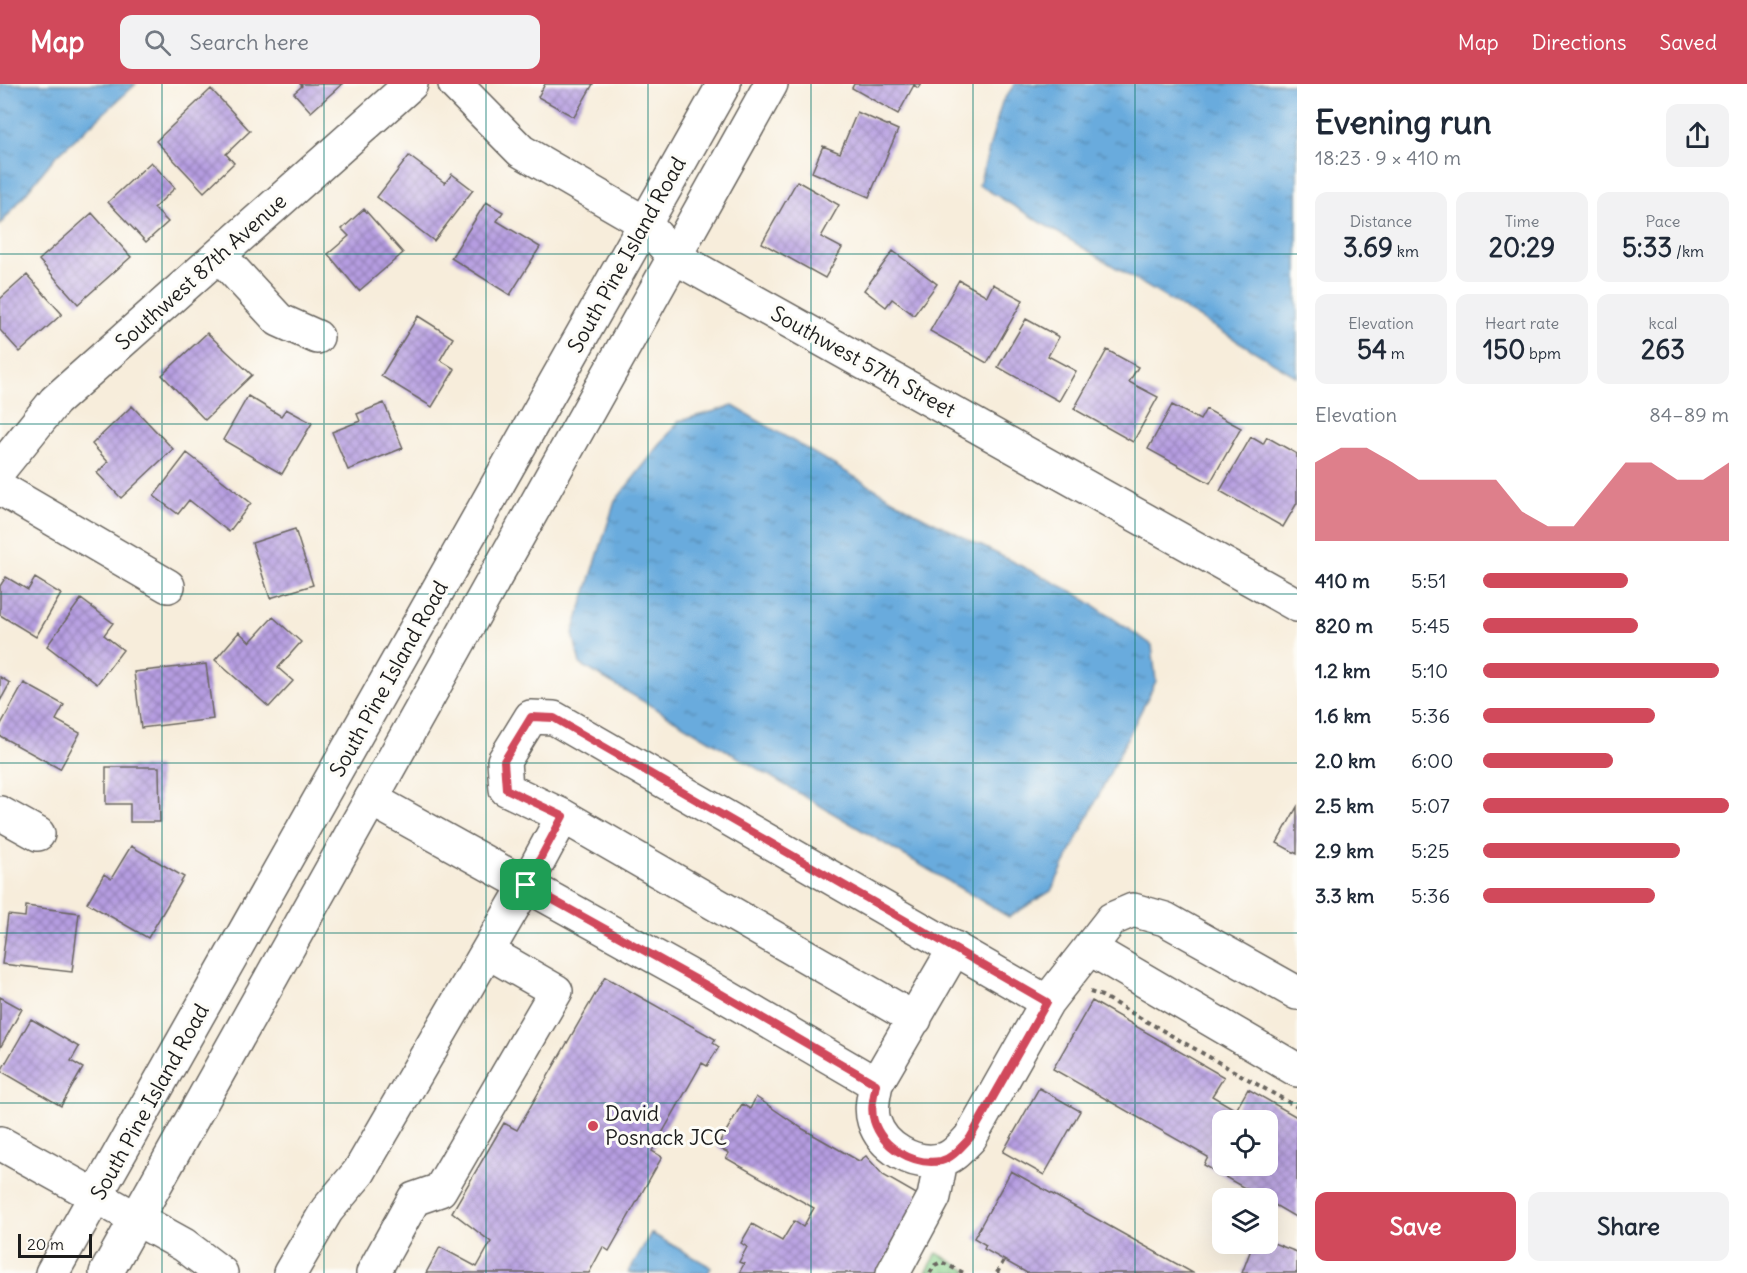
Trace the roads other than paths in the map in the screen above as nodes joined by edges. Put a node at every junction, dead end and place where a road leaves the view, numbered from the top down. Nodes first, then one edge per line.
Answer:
1 (411, 84) edge
2 (455, 84) edge
3 (724, 84) edge
4 (771, 84) edge
5 (645, 223) junction
6 (220, 256) junction
7 (673, 256) junction
8 (317, 337) dead end
9 (0, 469) edge
10 (0, 488) edge
11 (168, 586) dead end
12 (1297, 605) edge
13 (371, 800) junction
14 (0, 813) edge
15 (563, 816) junction
16 (38, 834) dead end
17 (526, 885) junction
18 (955, 948) junction
19 (1089, 948) junction
20 (488, 952) junction
21 (1297, 993) edge
22 (1047, 1002) junction
23 (915, 1019) junction
24 (1297, 1070) edge
25 (876, 1084) junction
26 (0, 1143) edge
27 (941, 1161) junction
28 (98, 1196) junction
29 (136, 1219) junction
30 (52, 1273) edge
31 (105, 1273) edge
32 (221, 1273) edge
33 (290, 1273) edge
34 (373, 1273) edge
35 (892, 1273) edge

1 - 6 main road, Southwest 87th Avenue
2 - 5 main road, Southwest 57th Street
3 - 5 main road, South Pine Island Road
4 - 7 main road, South Pine Island Road
5 - 7 main road, Southwest 57th Street
5 - 28 main road, South Pine Island Road
6 - 8 main road
6 - 9 main road, Southwest 87th Avenue
7 - 12 main road, Southwest 57th Street
7 - 13 main road, South Pine Island Road
10 - 11 main road
13 - 17 main road
13 - 29 main road, South Pine Island Road
14 - 16 main road
15 - 17 main road
15 - 18 main road
15 - 23 main road
17 - 20 main road
17 - 25 main road
18 - 22 main road
18 - 23 main road
19 - 21 main road
19 - 22 main road
19 - 24 main road
20 - 33 main road
20 - 34 main road
22 - 27 main road
23 - 25 main road
25 - 27 main road
26 - 28 main road
27 - 35 main road
28 - 29 main road
28 - 30 main road, South Pine Island Road
29 - 31 main road, South Pine Island Road
29 - 32 main road

